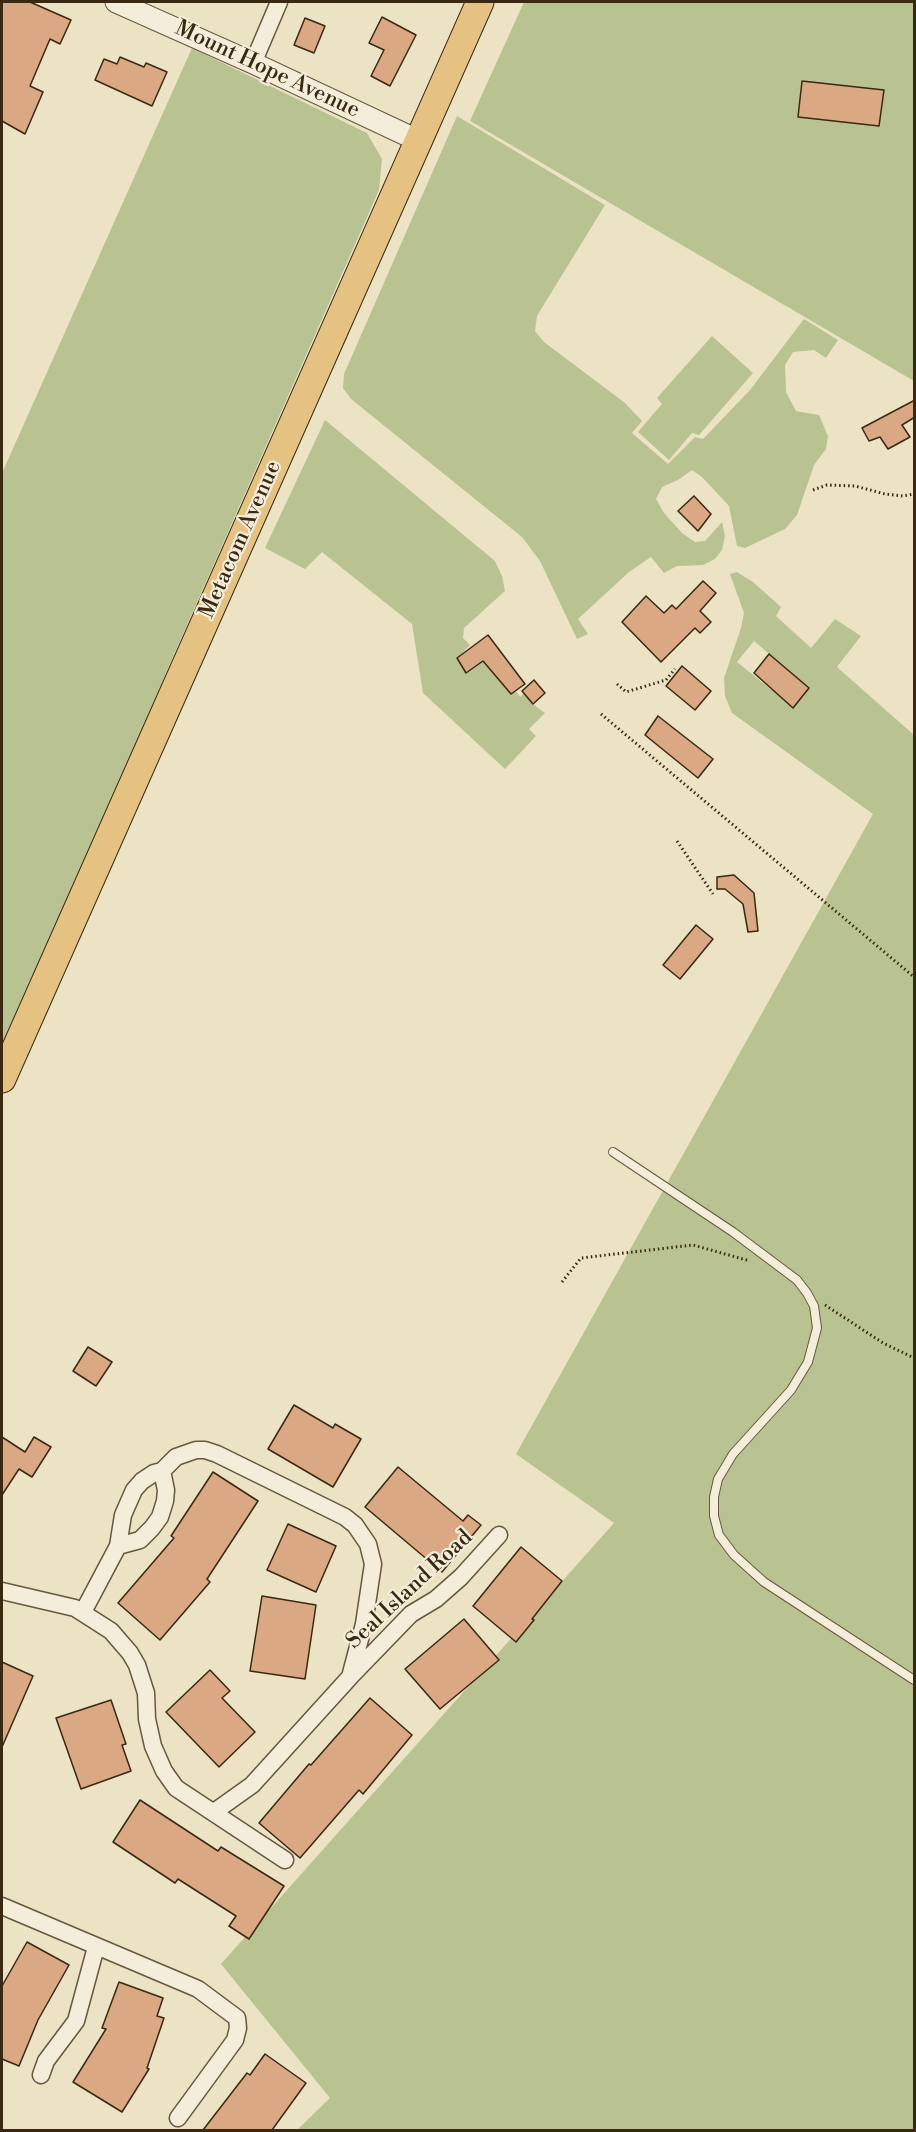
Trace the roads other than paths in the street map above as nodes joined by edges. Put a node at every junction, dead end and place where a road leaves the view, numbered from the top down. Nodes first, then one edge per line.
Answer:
1 (116, 2) edge
2 (279, 2) edge
3 (480, 2) edge
4 (148, 8) edge
5 (253, 63) junction
6 (417, 140) junction
7 (2, 1079) edge
8 (613, 1152) dead end
9 (162, 1471) junction
10 (500, 1535) dead end
11 (118, 1546) junction
12 (2, 1591) edge
13 (83, 1612) junction
14 (350, 1677) junction
15 (915, 1680) edge
16 (214, 1812) junction
17 (285, 1860) dead end
18 (2, 1906) edge
19 (96, 1947) junction
20 (41, 2075) dead end
21 (178, 2118) dead end

1 - 4 street, Mount Hope Avenue
2 - 5 street
3 - 6 main road, Metacom Avenue
4 - 5 street, Mount Hope Avenue
5 - 6 street, Mount Hope Avenue
6 - 7 main road, Metacom Avenue
8 - 15 lane
9 - 11 street, Seal Island Road
9 - 11 street
9 - 14 street, Seal Island Road
10 - 14 street, Seal Island Road
11 - 13 street, Seal Island Road
12 - 13 street
13 - 16 street
14 - 16 street, Seal Island Road
16 - 17 street
18 - 19 street
19 - 20 street
19 - 21 street

